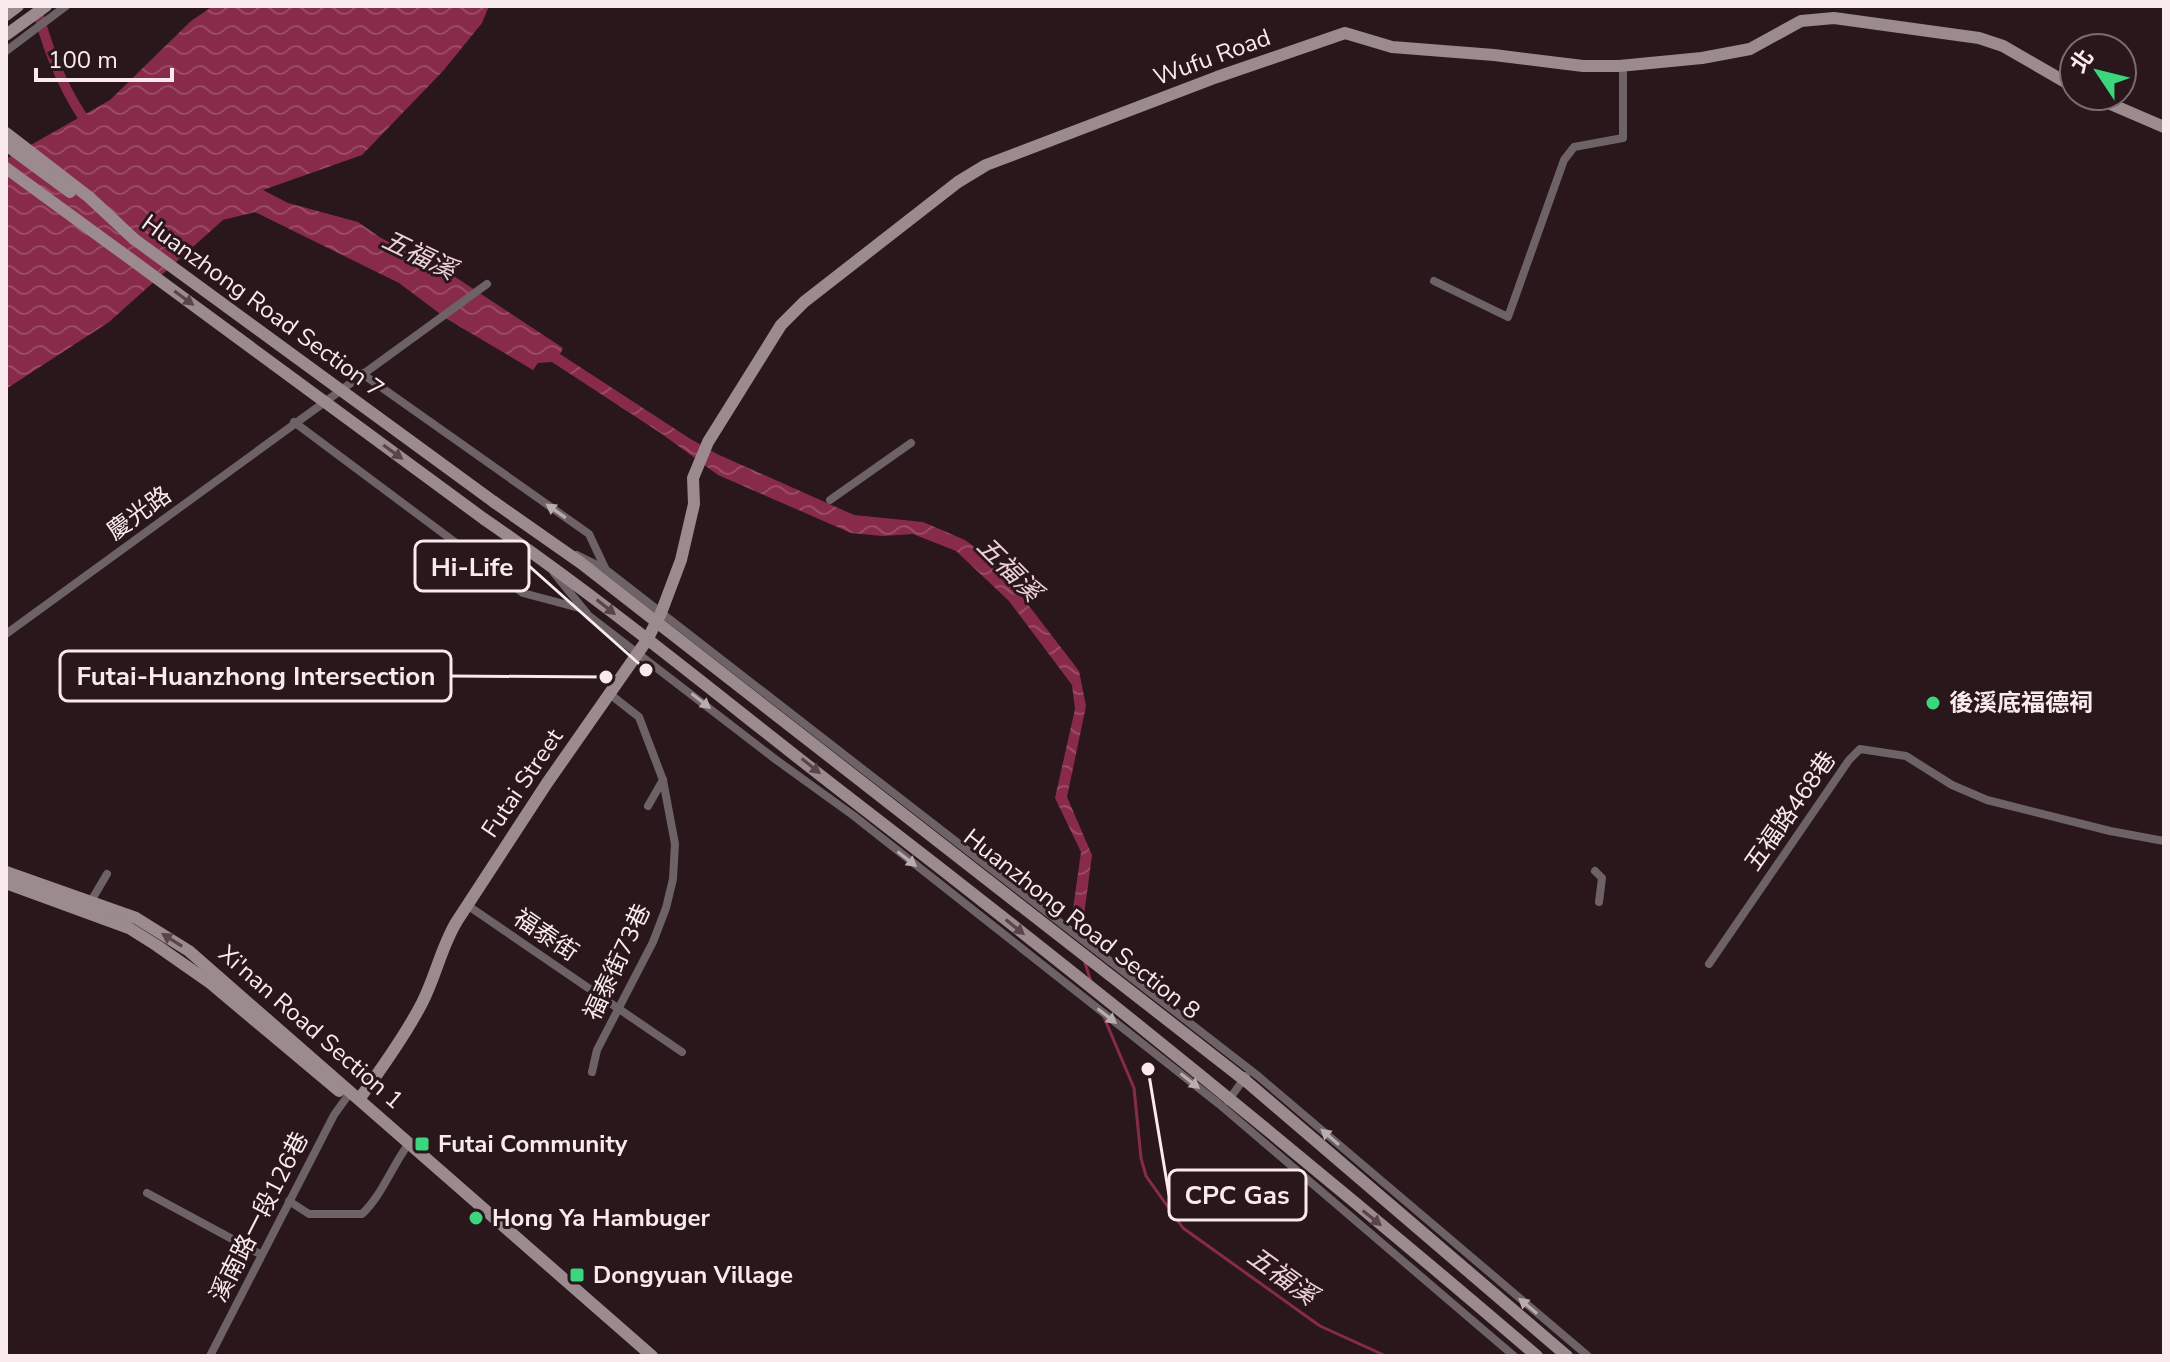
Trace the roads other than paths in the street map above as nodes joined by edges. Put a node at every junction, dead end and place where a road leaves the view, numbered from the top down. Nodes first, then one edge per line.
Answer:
1 (18, 6) edge
2 (46, 6) edge
3 (66, 6) edge
4 (6, 15) edge
5 (6, 35) edge
6 (6, 51) edge
7 (1623, 66) junction
8 (2058, 78) edge
9 (2129, 112) edge
10 (2164, 127) edge
11 (6, 133) edge
12 (6, 145) edge
13 (6, 168) edge
14 (6, 176) edge
15 (134, 239) junction
16 (121, 252) junction
17 (1434, 281) dead end
18 (487, 284) dead end
19 (361, 373) junction
20 (294, 422) junction
21 (911, 443) dead end
22 (696, 471) joint
23 (830, 500) dead end
24 (494, 502) joint
25 (484, 519) joint
26 (555, 545) junction
27 (543, 560) junction
28 (605, 569) junction
29 (583, 610) junction
30 (659, 618) junction
31 (6, 634) edge
32 (647, 640) junction
33 (639, 653) junction
34 (611, 695) junction
35 (663, 780) junction
36 (648, 806) dead end
37 (2164, 841) edge
38 (1595, 871) dead end
39 (6, 872) edge
40 (107, 874) dead end
41 (6, 883) edge
42 (1599, 902) dead end
43 (85, 904) junction
44 (467, 905) junction
45 (1709, 964) dead end
46 (1091, 995) junction
47 (620, 1009) junction
48 (682, 1052) dead end
49 (592, 1072) dead end
50 (1247, 1075) junction
51 (353, 1098) junction
52 (1227, 1103) junction
53 (403, 1144) junction
54 (147, 1193) dead end
55 (289, 1201) junction
56 (260, 1254) junction
57 (210, 1356) edge
58 (652, 1356) edge
59 (1514, 1356) edge
60 (1537, 1356) edge
61 (1567, 1356) edge
62 (1588, 1356) edge

1 - 4 street
2 - 5 street
3 - 6 street
7 - 8 street, Wufu Road
7 - 17 street
7 - 22 street, Wufu Road
9 - 10 street
11 - 15 street
12 - 15 street, Huanzhong Road Section 7
13 - 16 street, Huanzhong Road Section 7
14 - 16 street
15 - 24 street, Huanzhong Road Section 7, bridge
16 -> 25 street, Huanzhong Road Section 7, bridge
18 - 19 street, 慶光路
19 - 20 street, 慶光路
28 -> 19 street, Huanzhong Road Section 8
20 - 29 street, Huanzhong Road Section 8
20 - 31 street, 慶光路
21 - 23 street
22 - 30 street, Futai Street
24 - 26 street, Huanzhong Road Section 8
25 - 27 street, Huanzhong Road Section 8
26 - 28 street, Huanzhong Road Section 8
26 - 30 street, Huanzhong Road Section 8
27 - 29 street, Huanzhong Road Section 8
27 -> 32 street, Huanzhong Road Section 8
28 - 30 street, Huanzhong Road Section 8
29 - 33 street, Huanzhong Road Section 8
30 - 32 street, Futai Street
30 - 50 street, Huanzhong Road Section 8
32 - 33 street, Futai Street
32 -> 46 street, Huanzhong Road Section 8
33 - 34 street, Futai Street
33 -> 46 street, Huanzhong Road Section 8
34 - 35 street, 福泰街73巷
34 - 44 street, Futai Street
35 - 36 street
35 - 47 street, 福泰街73巷
37 - 45 street, 五福路468巷
38 - 42 street
39 - 43 street
40 - 43 street
41 - 43 street
43 - 51 street, Xi'nan Road Section 1
44 - 47 street, 福泰街
44 - 51 street, Futai Street
46 - 52 street, Huanzhong Road Section 8
46 -> 52 street, Huanzhong Road Section 8
47 - 48 street, 福泰街
47 - 49 street, 福泰街73巷
50 - 52 street
50 - 61 street, Huanzhong Road Section 8
62 -> 50 street, Huanzhong Road Section 8
51 - 53 street, Xi'nan Road Section 1
51 - 55 street, 溪南路一段126巷
52 - 59 street, Huanzhong Road Section 8
52 -> 60 street, Huanzhong Road Section 8
53 - 55 street
53 - 58 street, Xi'nan Road Section 1
54 - 56 street
55 - 56 street, 溪南路一段126巷
56 - 57 street, 溪南路一段126巷

